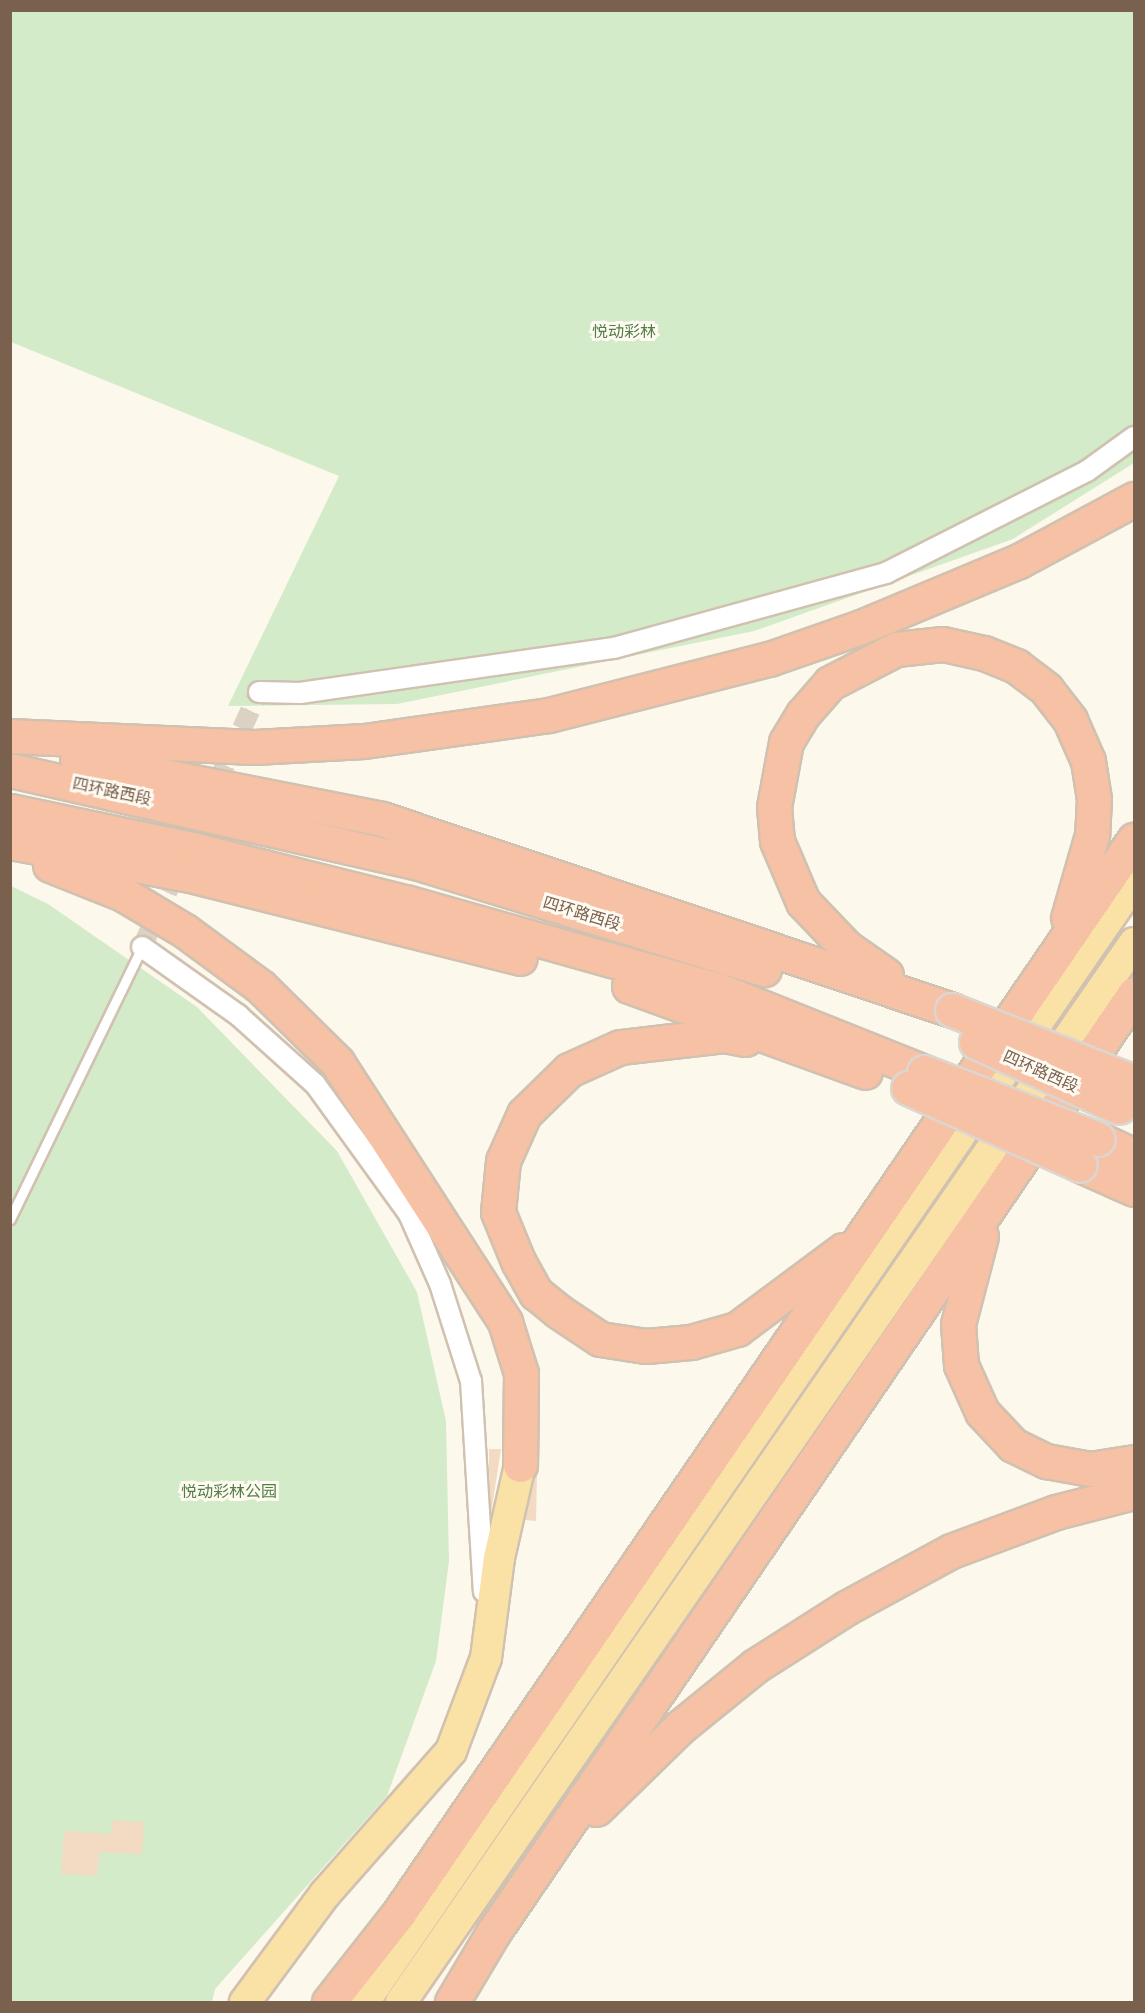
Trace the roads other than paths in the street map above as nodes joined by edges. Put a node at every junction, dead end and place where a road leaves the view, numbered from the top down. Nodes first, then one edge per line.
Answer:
1 (1134, 437) edge
2 (1134, 499) edge
3 (259, 692) dead end
4 (10, 736) edge
5 (10, 747) edge
6 (10, 770) edge
7 (10, 812) edge
8 (1134, 840) edge
9 (10, 842) edge
10 (10, 853) edge
11 (1134, 882) edge
12 (1134, 943) edge
13 (142, 947) joint
14 (1044, 975) junction
15 (1134, 994) edge
16 (918, 996) junction
17 (949, 1019) junction
18 (819, 1055) junction
19 (916, 1080) junction
20 (1129, 1101) edge
21 (1131, 1181) edge
22 (989, 1210) junction
23 (10, 1219) edge
24 (864, 1234) junction
25 (1134, 1462) edge
26 (520, 1465) joint
27 (1134, 1492) edge
28 (486, 1658) junction
29 (493, 1933) junction
30 (245, 2002) edge
31 (329, 2002) edge
32 (364, 2002) edge
33 (401, 2002) edge
34 (452, 2002) edge

1 - 3 street
2 - 4 highway
5 - 16 highway
6 - 17 highway, 四环路西段
7 - 19 highway
8 - 14 highway
9 - 18 highway
10 - 26 highway
11 - 32 main road
12 - 33 main road
13 - 23 lane
13 - 28 street
14 - 16 highway
14 - 24 highway
15 - 22 highway
16 - 17 highway
17 - 20 highway, 四环路西段, bridge
18 - 19 highway
18 - 24 highway
19 - 21 highway, bridge
22 - 25 highway
22 - 29 highway
24 - 31 highway
26 - 28 main road
27 - 29 highway
28 - 30 main road
29 - 34 highway

